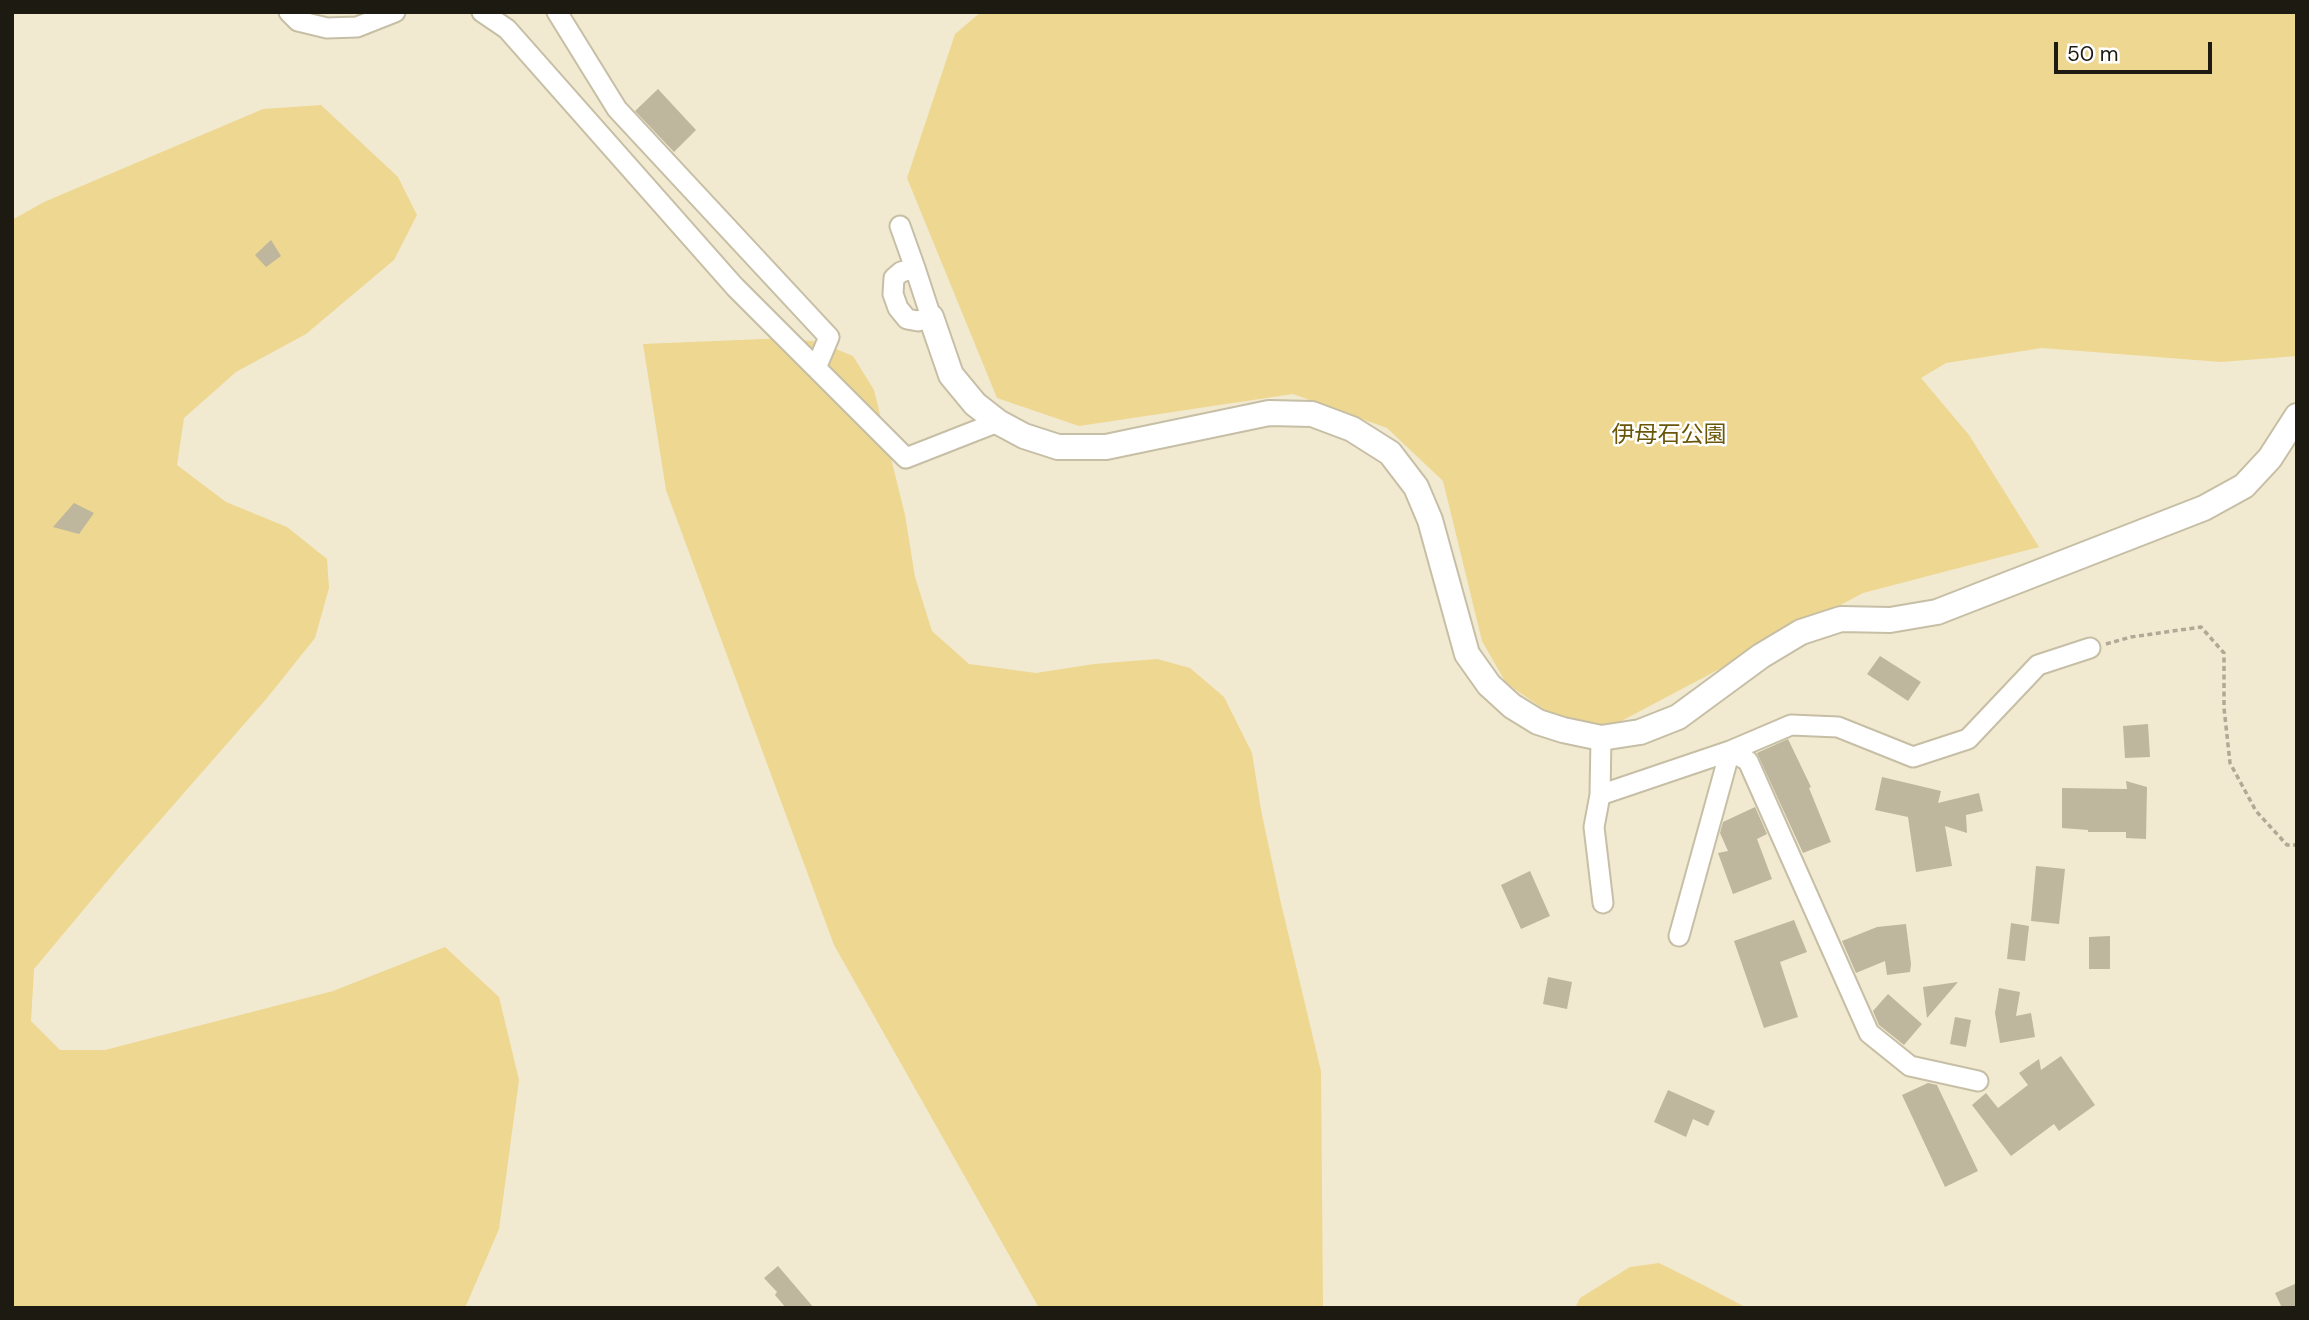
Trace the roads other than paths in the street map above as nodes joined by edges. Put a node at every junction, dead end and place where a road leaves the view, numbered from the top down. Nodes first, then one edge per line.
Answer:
1 (289, 12) edge
2 (396, 12) edge
3 (482, 12) edge
4 (558, 12) edge
5 (900, 226) dead end
6 (915, 268) junction
7 (931, 317) junction
8 (816, 368) junction
9 (2297, 416) edge
10 (998, 422) junction
11 (2090, 648) road end
12 (1601, 738) junction
13 (1730, 751) junction
14 (1600, 795) junction
15 (1603, 903) dead end
16 (1679, 936) dead end
17 (1978, 1081) dead end

1 - 2 street
3 - 8 street
4 - 8 street
5 - 6 street
6 - 7 street
6 - 7 street
7 - 10 street
8 - 10 street
9 - 12 street
10 - 12 street
11 - 13 street
12 - 14 street
13 - 14 street
13 - 16 street
13 - 17 street
14 - 15 street

